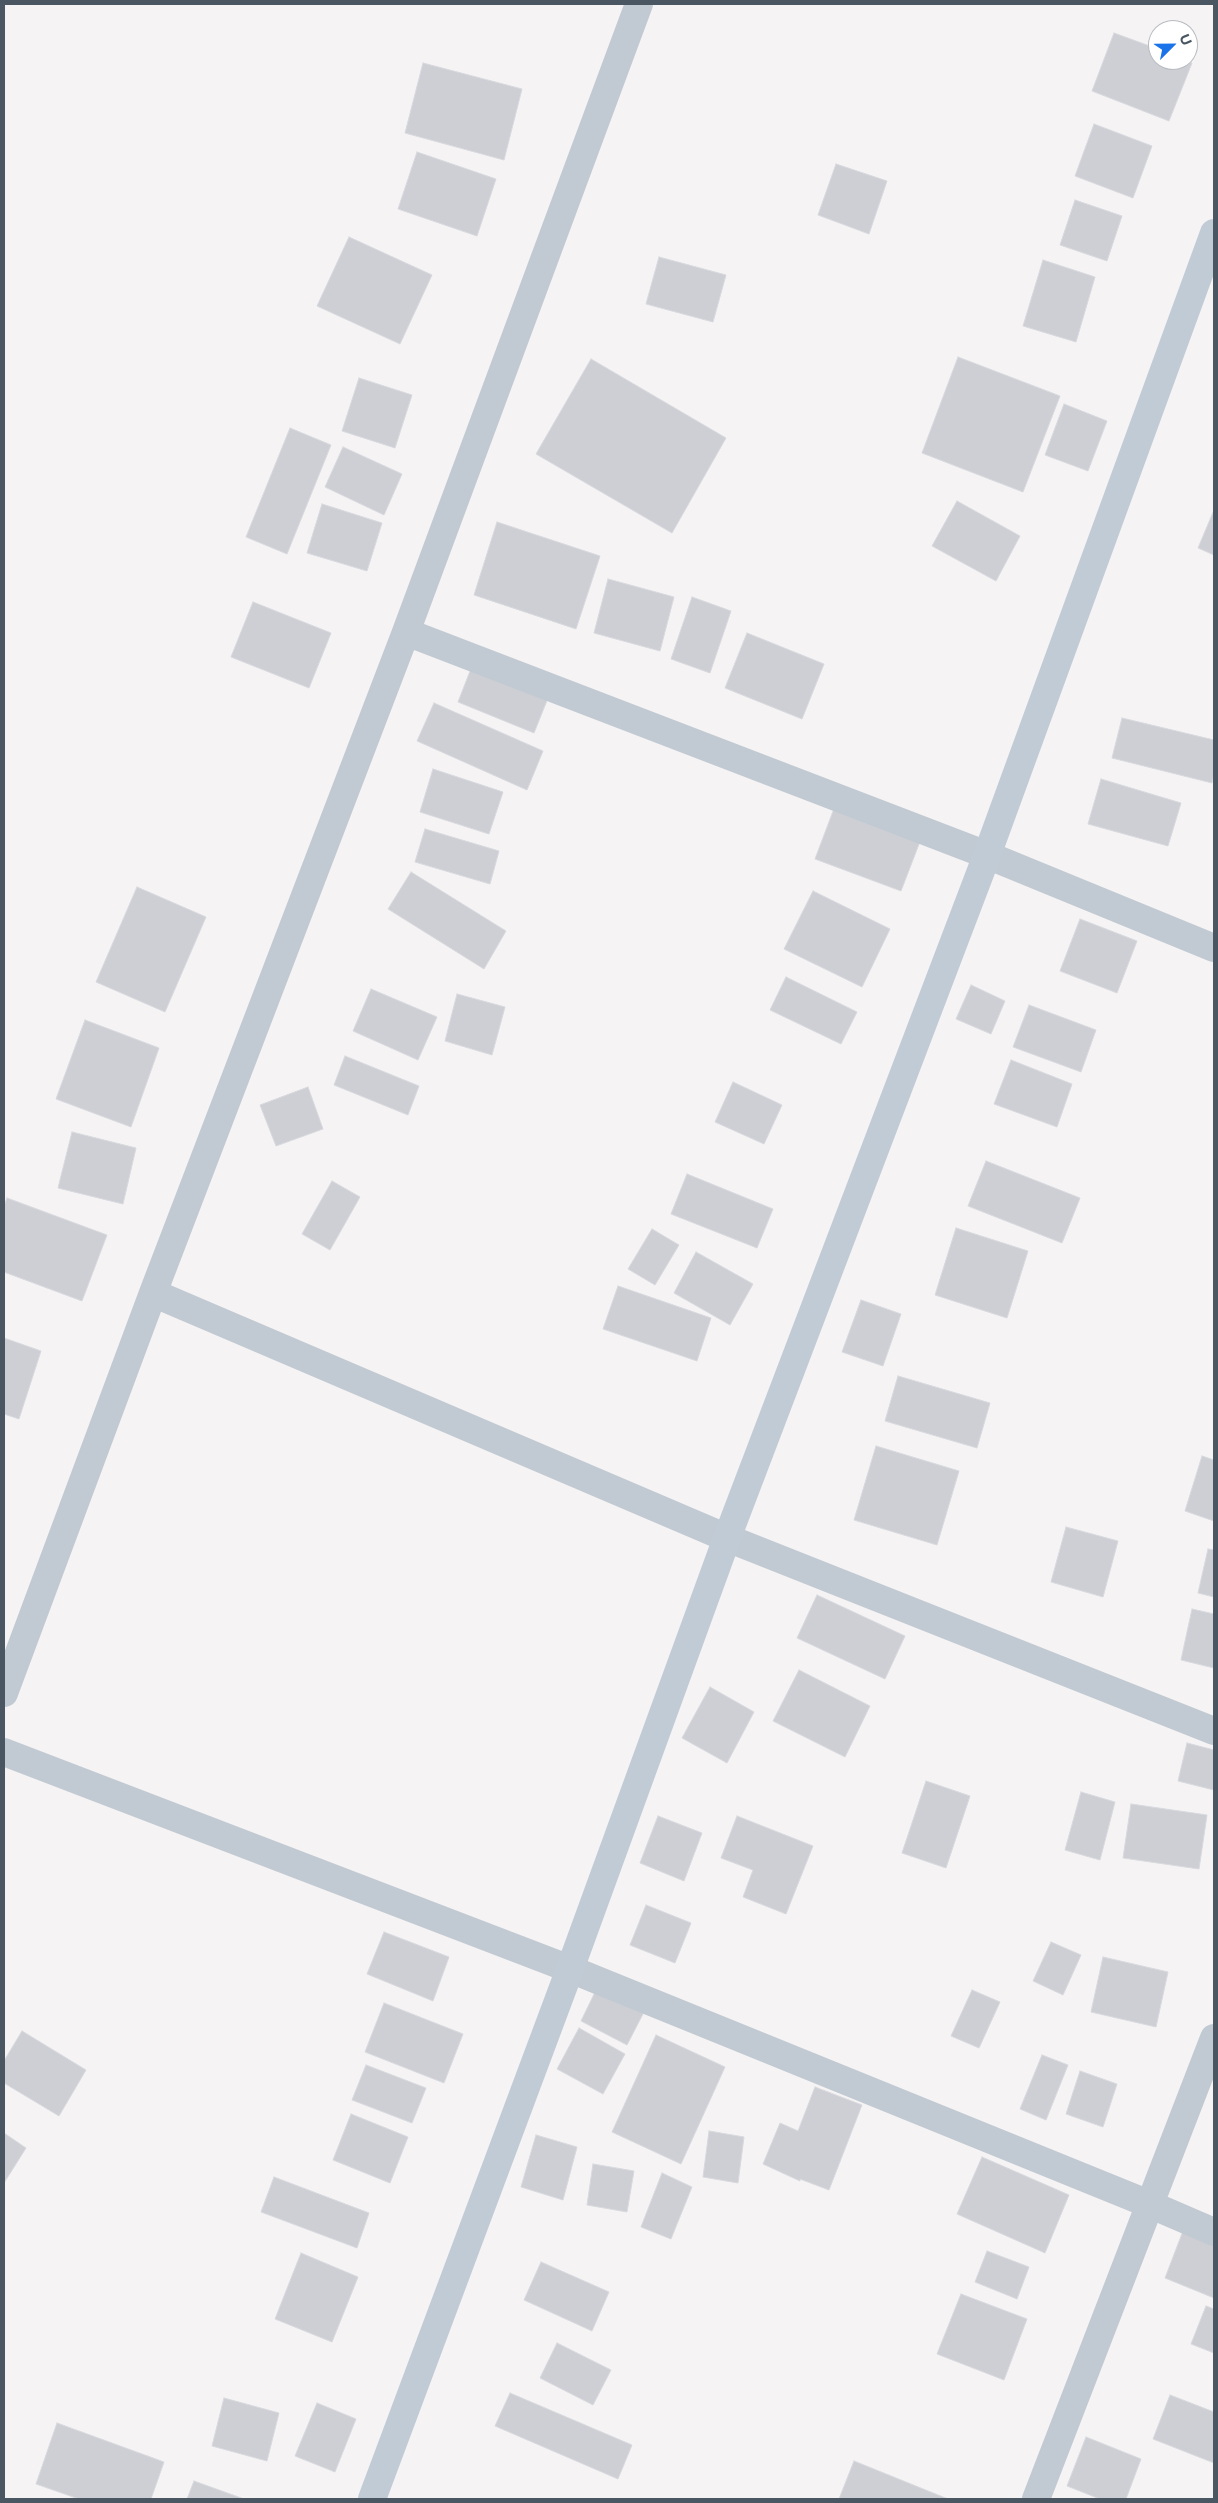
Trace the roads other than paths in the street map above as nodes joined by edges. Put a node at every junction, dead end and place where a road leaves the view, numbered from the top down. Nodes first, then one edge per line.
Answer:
1 (639, 4) edge
2 (1214, 233) edge
3 (406, 632) junction
4 (987, 855) junction
5 (1214, 948) edge
6 (153, 1293) junction
7 (727, 1538) junction
8 (4, 1693) edge
9 (1214, 1731) edge
10 (4, 1752) edge
11 (570, 1970) junction
12 (1214, 2038) edge
13 (1150, 2204) junction
14 (1214, 2232) edge
15 (372, 2499) edge
16 (1036, 2499) edge

1 - 3 street
2 - 4 main road
3 - 4 street
3 - 6 street
4 - 5 street
4 - 7 main road
6 - 7 street
6 - 8 street
7 - 9 street
7 - 11 main road
10 - 11 street
11 - 13 street
11 - 15 main road
12 - 13 street
13 - 14 street
13 - 16 street

